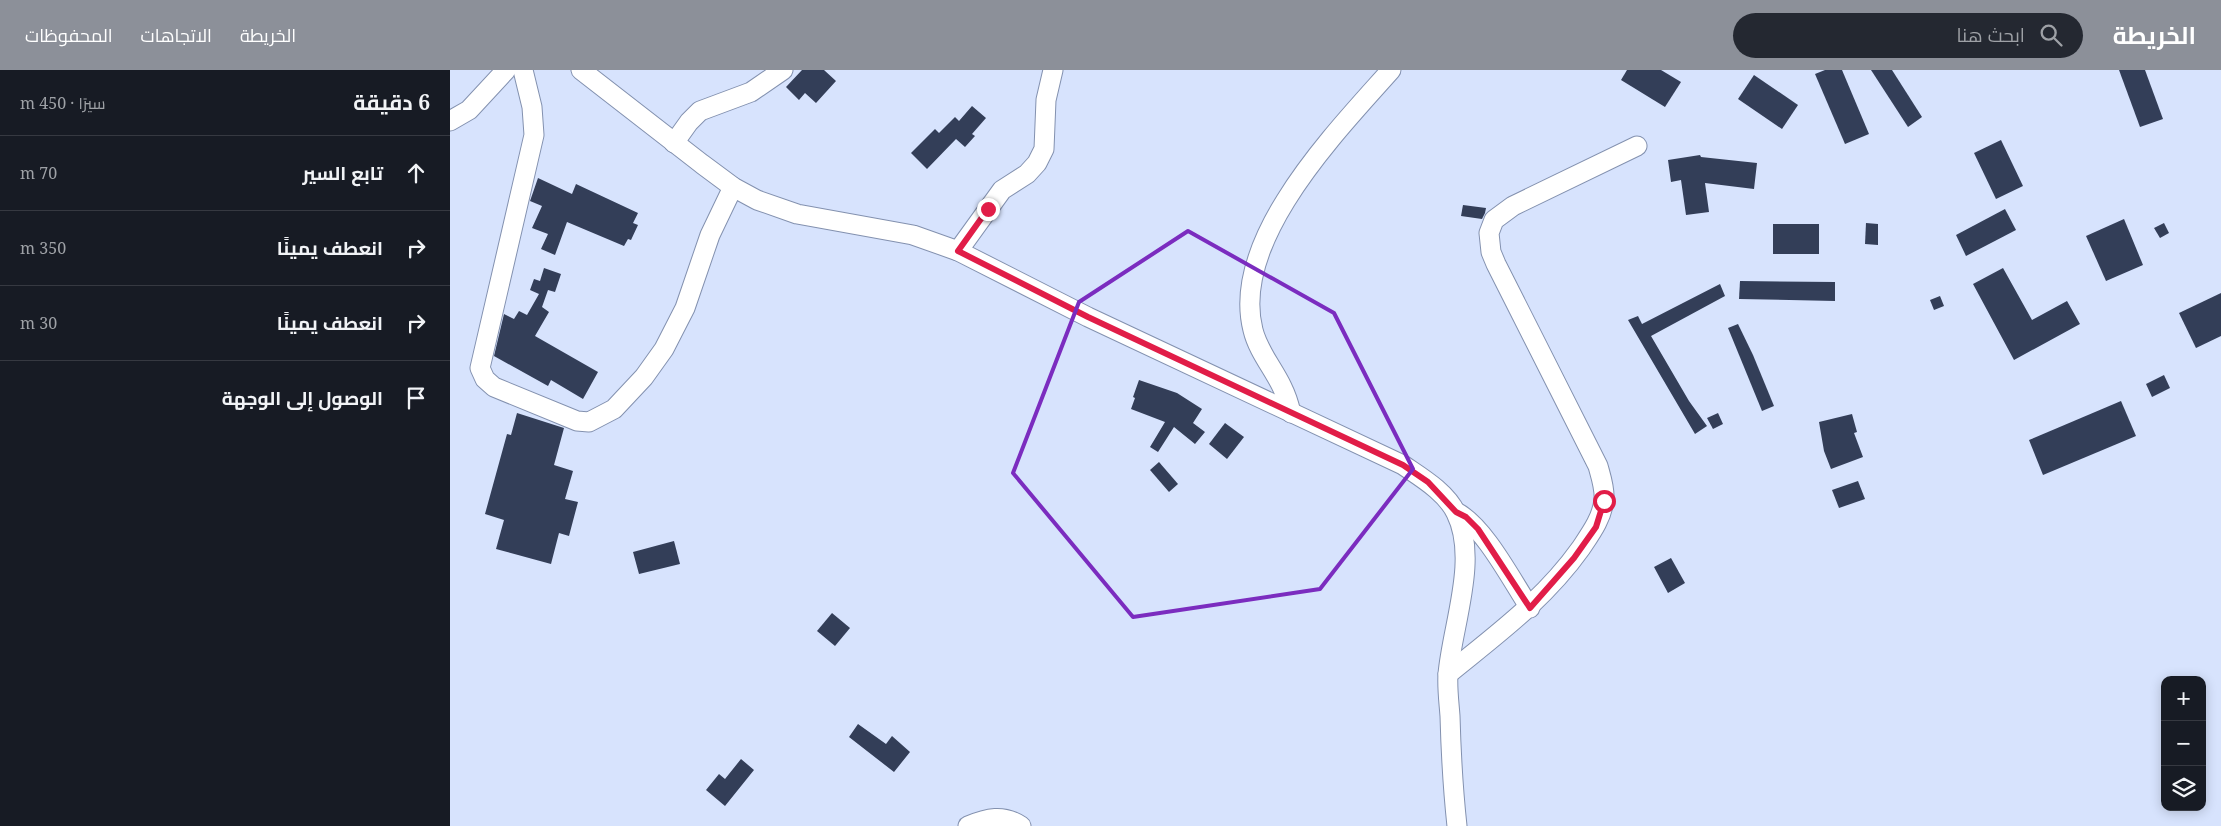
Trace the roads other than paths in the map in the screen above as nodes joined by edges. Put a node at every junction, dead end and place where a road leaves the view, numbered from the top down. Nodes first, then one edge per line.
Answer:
1 (506, 70) edge
2 (523, 70) edge
3 (582, 70) edge
4 (783, 70) edge
5 (1053, 70) edge
6 (1390, 70) edge
7 (450, 121) edge
8 (674, 143) junction
9 (1637, 146) dead end
10 (733, 187) junction
11 (958, 251) junction
12 (1292, 413) junction
13 (1456, 512) junction
14 (1530, 608) junction
15 (1448, 674) junction
16 (968, 826) edge
17 (1021, 826) edge
18 (1457, 826) edge

1 - 7 street
2 - 10 street
3 - 8 street
4 - 8 street
5 - 11 street
6 - 12 street
8 - 10 street
9 - 14 street
10 - 11 street
11 - 12 street
12 - 13 street
13 - 14 street
13 - 15 street
14 - 15 street
15 - 18 street
16 - 17 street

